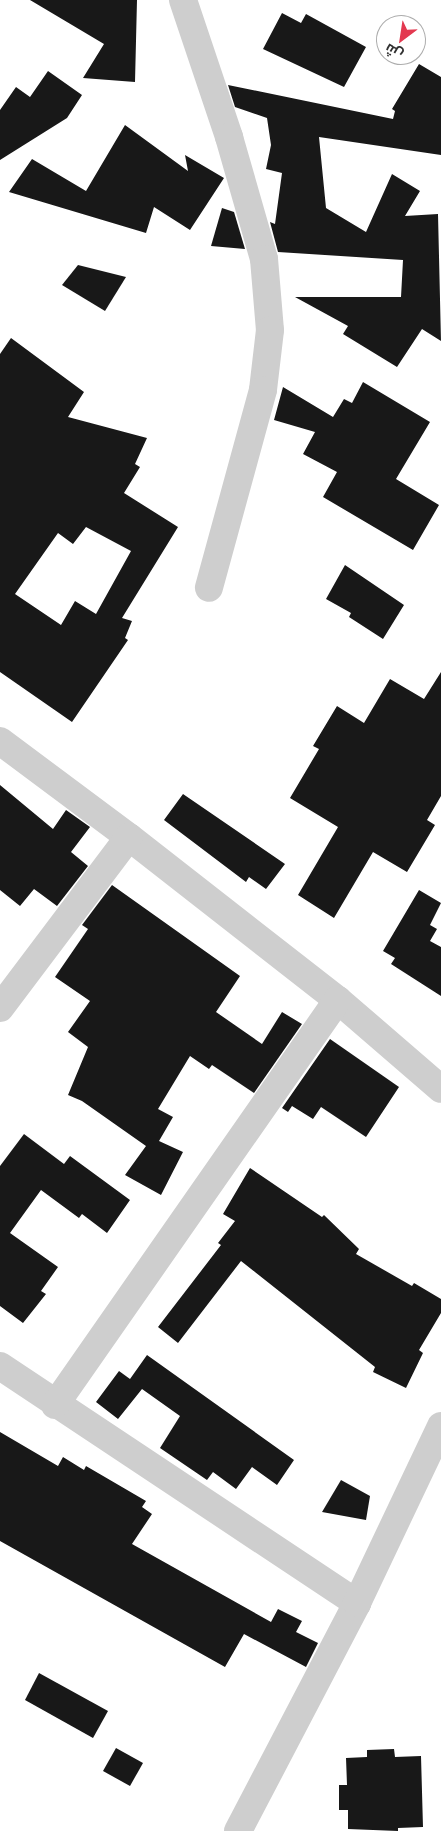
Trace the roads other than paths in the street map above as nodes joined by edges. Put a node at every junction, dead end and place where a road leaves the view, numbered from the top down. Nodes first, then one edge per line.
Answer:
1 (183, 0) edge
2 (208, 588) dead end
3 (0, 741) edge
4 (129, 837) junction
5 (338, 1000) junction
6 (0, 1008) edge
7 (441, 1089) edge
8 (0, 1366) edge
9 (55, 1406) junction
10 (441, 1426) edge
11 (357, 1603) junction
12 (238, 1831) edge

1 - 2 street
3 - 4 street
4 - 5 street
4 - 6 street
5 - 7 street
5 - 9 street
8 - 9 street
9 - 11 street
10 - 11 street
11 - 12 street

